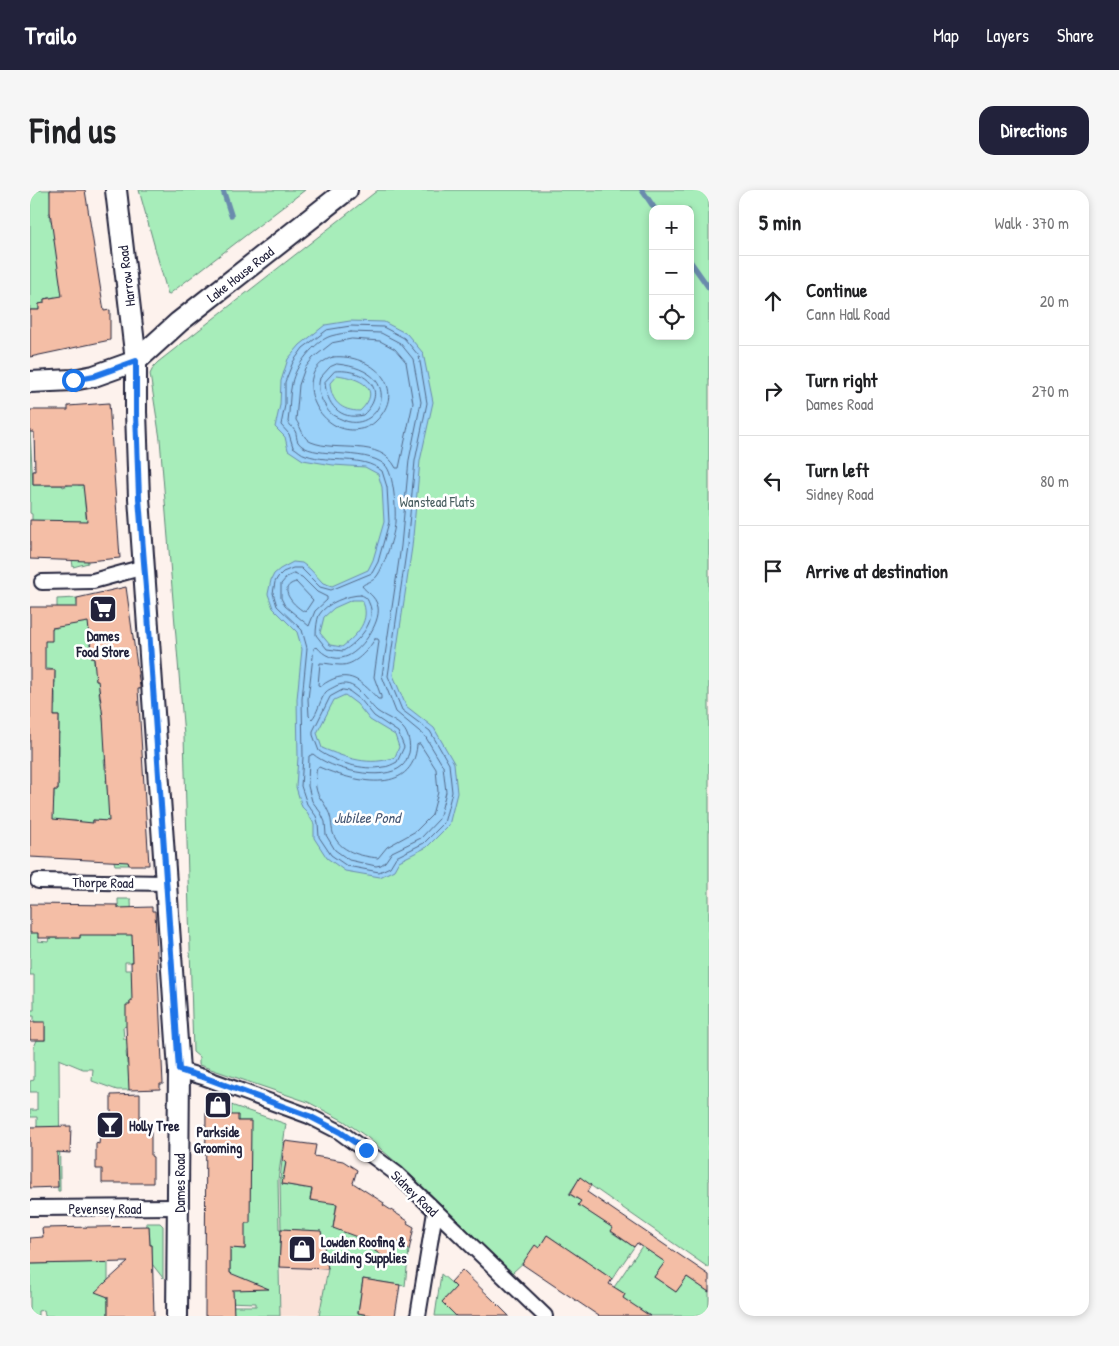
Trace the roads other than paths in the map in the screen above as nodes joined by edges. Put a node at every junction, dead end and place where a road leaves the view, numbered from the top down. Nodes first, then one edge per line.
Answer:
1 (116, 190) edge
2 (347, 190) edge
3 (136, 361) junction
4 (30, 382) edge
5 (144, 568) junction
6 (42, 582) dead end
7 (38, 881) dead end
8 (167, 883) junction
9 (179, 1070) junction
10 (179, 1207) junction
11 (30, 1208) edge
12 (435, 1212) junction
13 (177, 1316) edge
14 (418, 1316) edge
15 (545, 1316) edge

1 - 3 main road, Harrow Road
2 - 3 main road, Lake House Road
3 - 4 main road
3 - 5 main road, Dames Road
5 - 6 street
5 - 8 main road, Dames Road
7 - 8 street, Thorpe Road
8 - 9 main road, Dames Road
9 - 10 main road, Dames Road
9 - 12 street, Sidney Road
10 - 11 street, Pevensey Road
10 - 13 main road, Dames Road
12 - 14 street
12 - 15 street, Sidney Road

